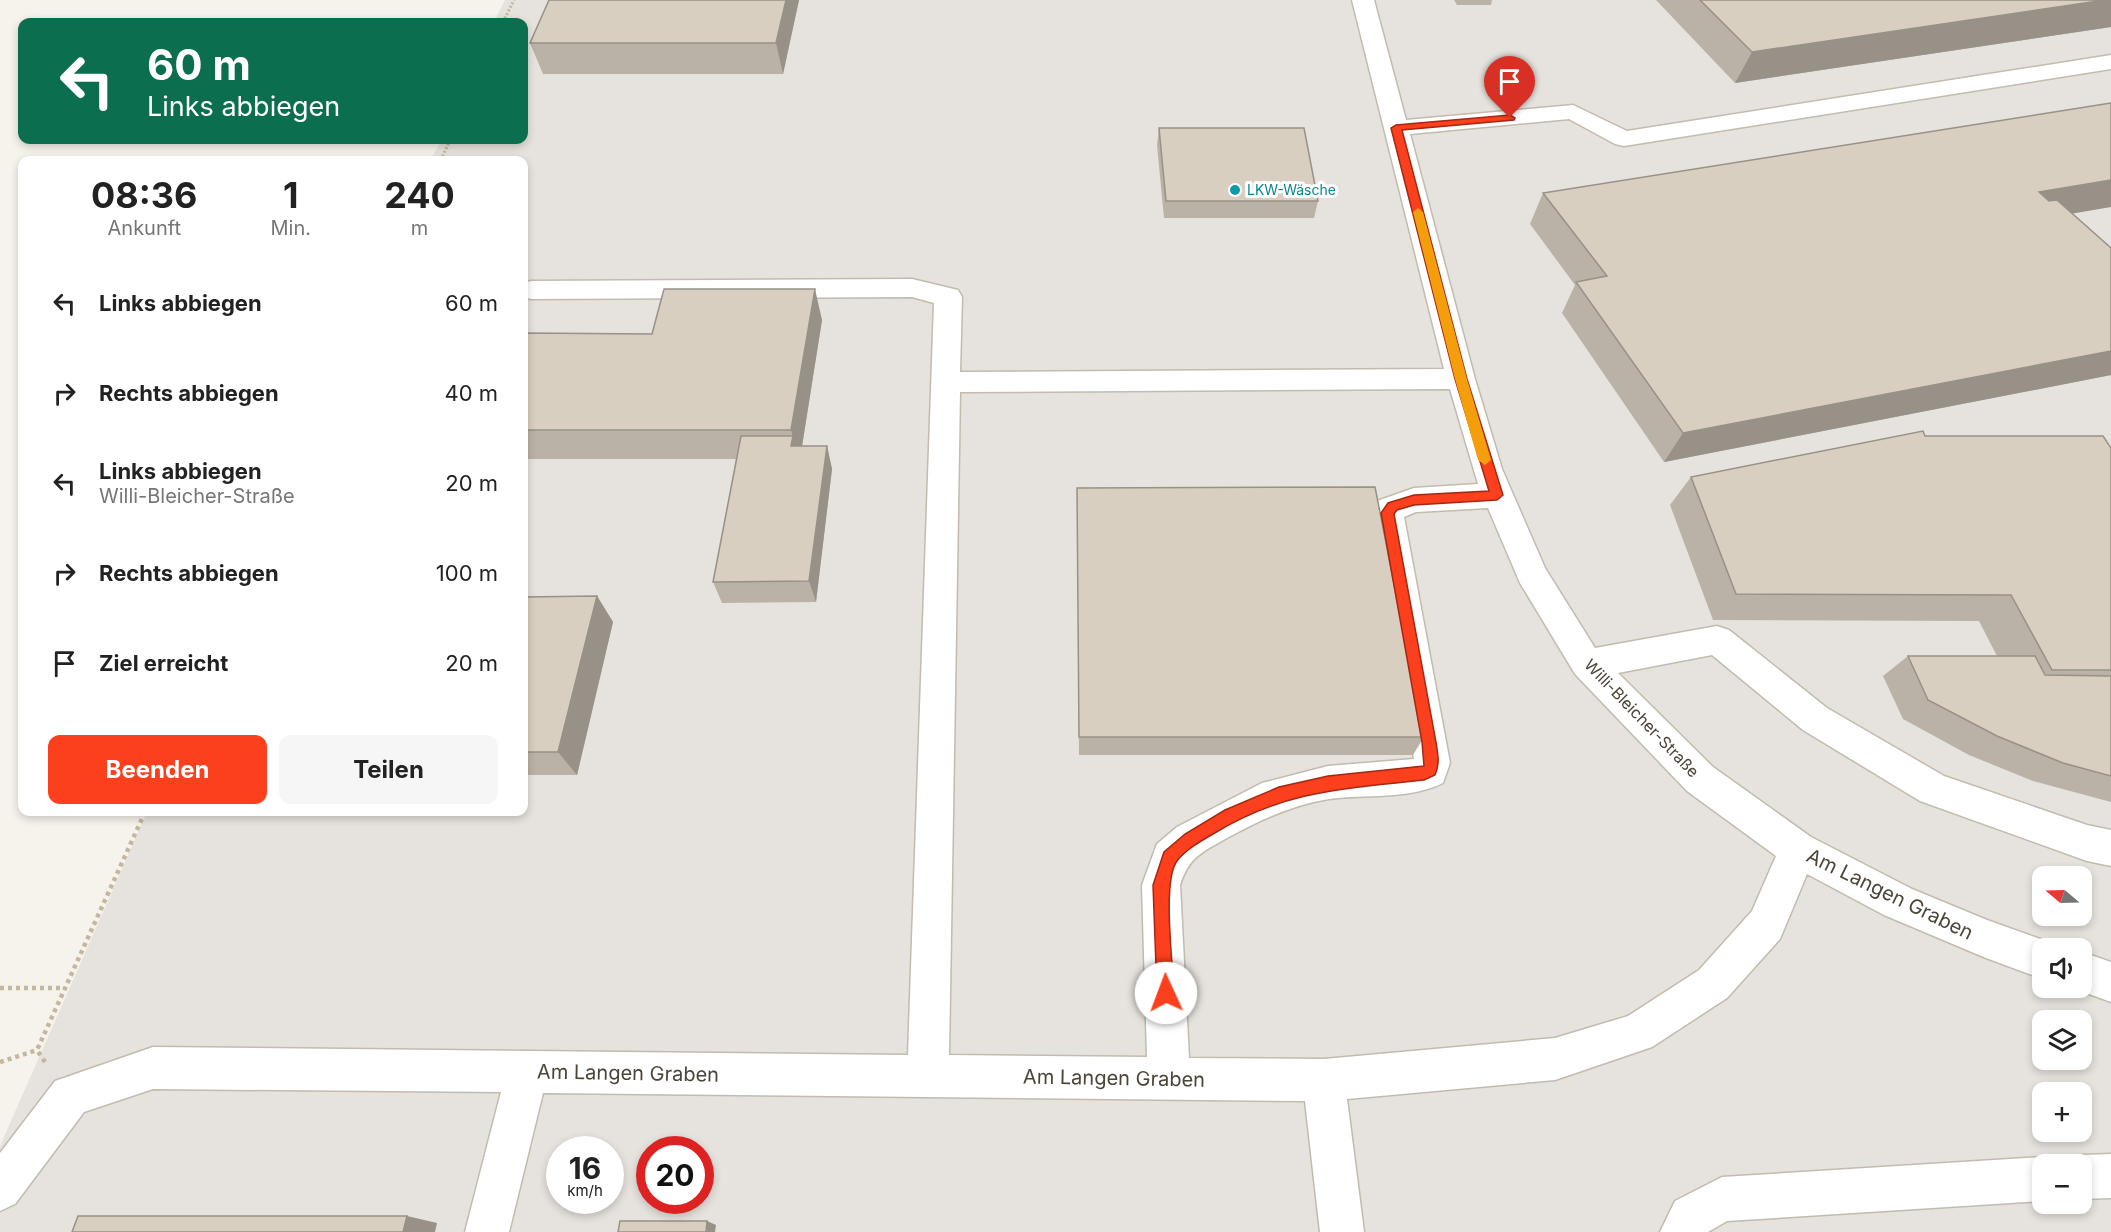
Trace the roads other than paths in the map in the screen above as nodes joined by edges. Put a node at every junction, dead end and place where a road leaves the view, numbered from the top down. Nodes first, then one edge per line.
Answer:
1 (1363, 0) edge
2 (2111, 62) edge
3 (1396, 128) junction
4 (531, 290) dead end
5 (1461, 379) junction
6 (946, 382) junction
7 (1497, 495) junction
8 (1587, 664) junction
9 (2111, 848) edge
10 (1798, 850) junction
11 (2032, 955) edge
12 (2092, 975) edge
13 (2111, 982) edge
14 (527, 1072) junction
15 (928, 1076) junction
16 (1170, 1079) junction
17 (1324, 1080) junction
18 (2111, 1176) edge
19 (2092, 1177) edge
20 (2032, 1180) edge
21 (0, 1189) edge
22 (487, 1232) edge
23 (1342, 1232) edge
24 (1682, 1232) edge

1 - 3 street, Willi-Bleicher-Straße
2 - 3 street
3 - 5 street, Willi-Bleicher-Straße
4 - 6 street
5 - 6 street
5 - 7 street, Willi-Bleicher-Straße
6 - 15 street
7 - 8 street, Willi-Bleicher-Straße
7 - 16 street
8 - 9 street
8 - 10 street, Willi-Bleicher-Straße
10 - 11 street, Am Langen Graben
10 - 17 street, Am Langen Graben
12 - 13 street
14 - 15 street, Am Langen Graben
14 - 21 street, Am Langen Graben
14 - 22 street
15 - 16 street, Am Langen Graben
16 - 17 street, Am Langen Graben
17 - 23 street
18 - 19 street
20 - 24 street

